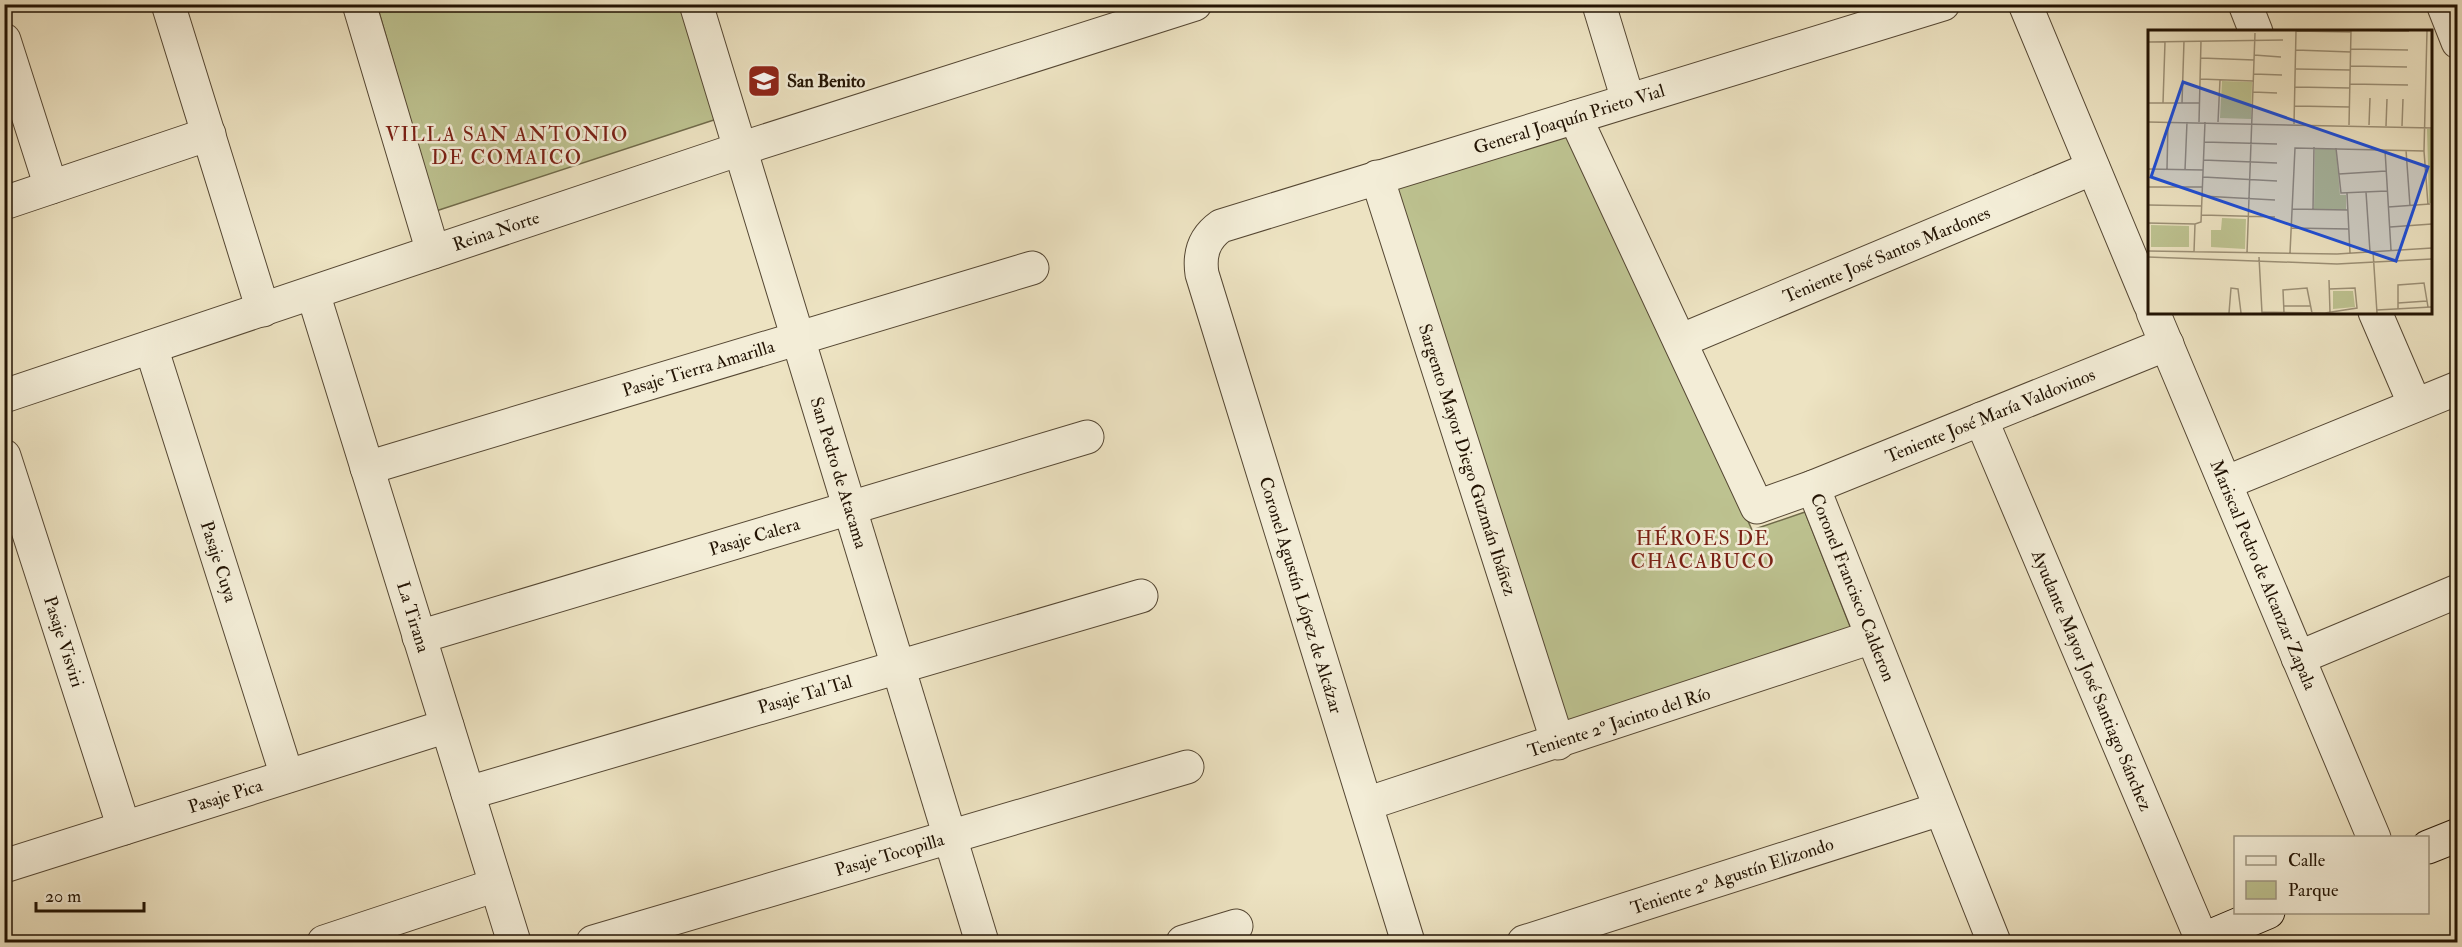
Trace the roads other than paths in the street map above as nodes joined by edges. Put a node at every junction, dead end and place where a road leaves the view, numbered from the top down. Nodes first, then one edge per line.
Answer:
1 (168, 4) edge
2 (359, 4) edge
3 (696, 4) edge
4 (1195, 4) edge
5 (1942, 4) edge
6 (2025, 4) edge
7 (2245, 4) edge
8 (2443, 4) edge
9 (1600, 8) dead end
10 (1119, 16) edge
11 (2255, 30) edge
12 (4, 40) edge
13 (2457, 42) edge
14 (1628, 100) junction
15 (1575, 117) junction
16 (209, 134) junction
17 (740, 149) junction
18 (2093, 168) junction
19 (1377, 177) junction
20 (51, 187) junction
21 (4, 203) edge
22 (1203, 247) joint
23 (433, 252) junction
24 (1032, 268) dead end
25 (313, 292) junction
26 (2148, 299) edge
27 (263, 309) junction
28 (2154, 314) edge
29 (2376, 314) edge
30 (798, 338) junction
31 (1680, 340) junction
32 (2167, 344) junction
33 (151, 347) junction
34 (2457, 388) edge
35 (4, 396) edge
36 (2415, 405) junction
37 (1981, 419) junction
38 (1087, 437) dead end
39 (4, 456) edge
40 (367, 468) junction
41 (2225, 483) junction
42 (1813, 487) junction
43 (850, 508) junction
44 (2457, 591) edge
45 (1141, 596) dead end
46 (419, 637) junction
47 (1872, 637) junction
48 (2298, 658) junction
49 (898, 667) junction
50 (447, 726) junction
51 (1558, 743) junction
52 (1188, 767) dead end
53 (287, 776) junction
54 (468, 793) junction
55 (1365, 804) junction
56 (1940, 809) junction
57 (124, 828) junction
58 (2457, 835) edge
59 (2374, 836) edge
60 (950, 837) junction
61 (2429, 846) edge
62 (4, 866) edge
63 (496, 885) junction
64 (2264, 914) edge
65 (1236, 926) dead end
66 (2214, 939) edge
67 (324, 942) edge
68 (514, 942) edge
69 (593, 942) edge
70 (982, 942) edge
71 (1183, 942) edge
72 (1408, 942) edge
73 (1524, 942) edge
74 (1994, 942) edge

1 - 16 street
2 - 23 street
3 - 17 street, San Pedro de Atacama
4 - 10 street, Reina Norte
5 - 14 street, General Joaquín Prieto Vial
6 - 18 street
7 - 11 street
8 - 13 street
9 - 14 street
10 - 17 street, Reina Norte
12 - 20 street
14 - 15 street, General Joaquín Prieto Vial
15 - 19 street, General Joaquín Prieto Vial
15 - 31 street, Coronel Francisco Calderon
16 - 20 street
16 - 27 street
17 - 23 street, Reina Norte
17 - 30 street, San Pedro de Atacama
18 - 26 street
18 - 31 street, Teniente José Santos Mardones
19 - 22 street, General Joaquín Prieto Vial
19 - 51 street, Sargento Mayor Diego Guzmán Ibáñez
20 - 21 street
22 - 55 street, Coronel Agustín López de Alcázar
23 - 25 street, Reina Norte
24 - 30 street, Pasaje Tierra Amarilla
25 - 27 street, Reina Norte
25 - 40 street, La Tirana
27 - 33 street, Reina Norte
28 - 32 street, Mariscal Pedro de Alcanzar Zapala
29 - 36 street
30 - 40 street, Pasaje Tierra Amarilla
30 - 43 street, San Pedro de Atacama
31 - 42 street, Coronel Francisco Calderon
32 - 37 street, Teniente José María Valdovinos
32 - 41 street, Mariscal Pedro de Alcanzar Zapala
33 - 35 street, Reina Norte
33 - 53 street, Pasaje Cuya
34 - 36 street
36 - 41 street
37 - 42 street, Teniente José María Valdovinos
37 - 66 street, Ayudante Mayor José Santiago Sánchez
38 - 43 street, Pasaje Calera
39 - 57 street, Pasaje Visviri
40 - 46 street, La Tirana
41 - 48 street, Mariscal Pedro de Alcanzar Zapala
42 - 47 street, Coronel Francisco Calderon
43 - 46 street, Pasaje Calera
43 - 49 street, San Pedro de Atacama
44 - 48 street
45 - 49 street, Pasaje Tal Tal
46 - 50 street, La Tirana
47 - 51 street, Teniente 2º Jacinto del Río
47 - 56 street, Coronel Francisco Calderon
48 - 59 street, Mariscal Pedro de Alcanzar Zapala
49 - 54 street, Pasaje Tal Tal
49 - 60 street, San Pedro de Atacama
50 - 53 street, Pasaje Pica
50 - 54 street, La Tirana
51 - 55 street, Teniente 2º Jacinto del Río
52 - 60 street, Pasaje Tocopilla
53 - 57 street, Pasaje Pica
54 - 63 street, La Tirana
55 - 72 street, Coronel Agustín López de Alcázar
56 - 73 street, Teniente 2º Agustín Elizondo
56 - 74 street, Coronel Francisco Calderon
57 - 62 street, Pasaje Pica
58 - 61 street
60 - 69 street, Pasaje Tocopilla
60 - 70 street, San Pedro de Atacama
63 - 67 street
63 - 68 street, La Tirana
64 - 66 street
65 - 71 street

